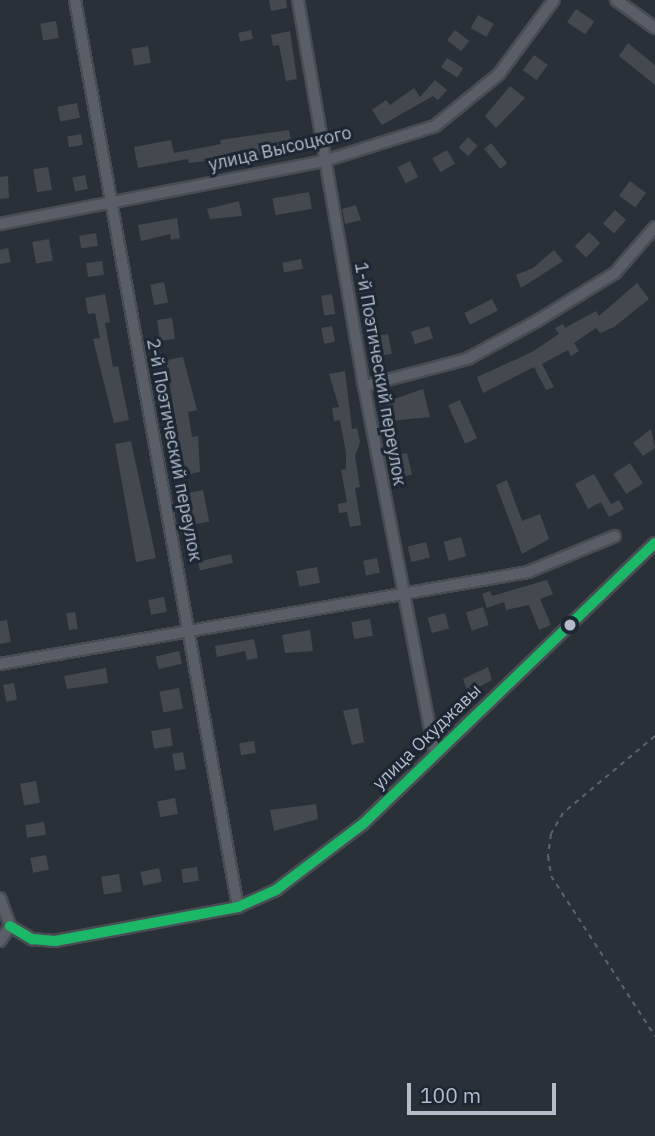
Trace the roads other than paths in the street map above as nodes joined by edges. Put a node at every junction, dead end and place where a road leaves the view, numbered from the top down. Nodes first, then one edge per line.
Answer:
1 (75, 0) edge
2 (298, 0) edge
3 (554, 0) edge
4 (616, 0) edge
5 (655, 28) edge
6 (324, 161) junction
7 (109, 203) junction
8 (0, 224) edge
9 (655, 227) edge
10 (364, 386) junction
11 (615, 536) dead end
12 (655, 543) edge
13 (403, 594) junction
14 (191, 628) junction
15 (0, 664) edge
16 (435, 753) junction
17 (0, 898) edge
18 (238, 907) junction
19 (10, 926) junction
20 (0, 941) edge

1 - 7 street, 2-й Поэтический переулок
2 - 6 street, 1-й Поэтический переулок
3 - 6 street, улица Высоцкого
4 - 5 street
6 - 7 street, улица Высоцкого
6 - 10 street, 1-й Поэтический переулок
7 - 8 street, улица Высоцкого
7 - 14 street, 2-й Поэтический переулок
9 - 10 street
10 - 13 street, 1-й Поэтический переулок
11 - 13 street
12 - 16 street, улица Окуджавы
13 - 14 street
13 - 16 street, 1-й Поэтический переулок
14 - 15 street
14 - 18 street, 2-й Поэтический переулок
16 - 18 street, улица Окуджавы
17 - 19 street
18 - 19 street, улица Окуджавы
19 - 20 street

